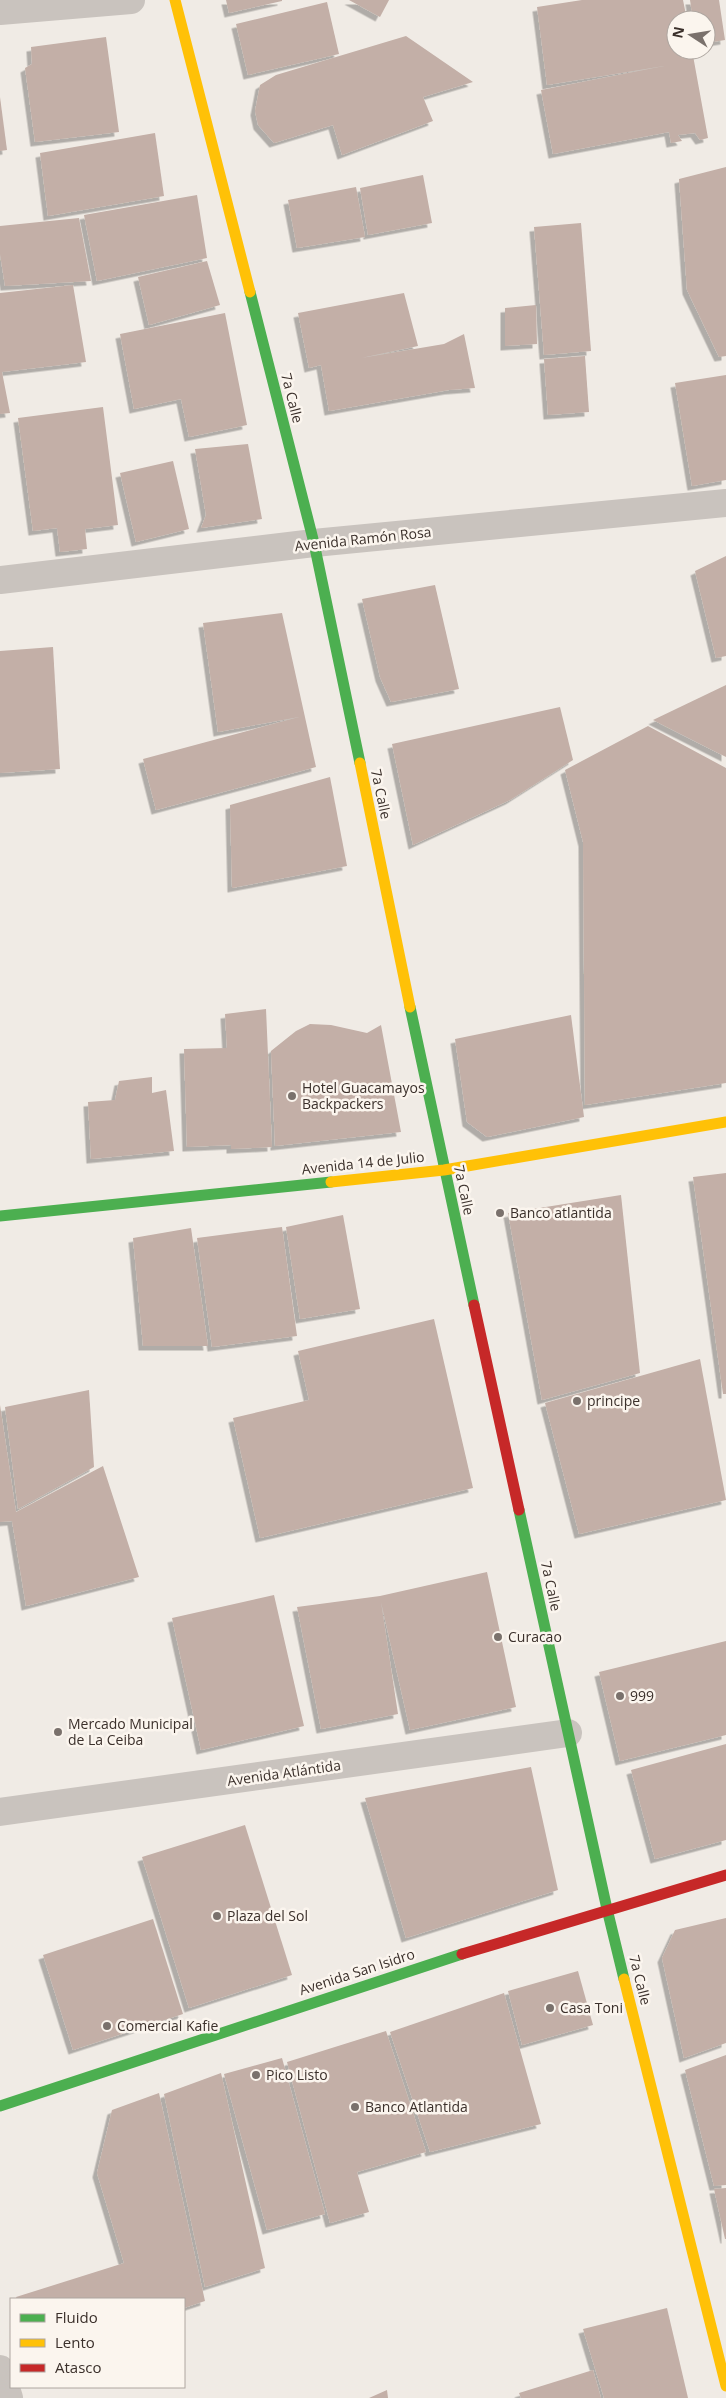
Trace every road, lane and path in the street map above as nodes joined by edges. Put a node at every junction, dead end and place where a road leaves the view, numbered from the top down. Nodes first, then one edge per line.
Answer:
1 (132, 0) edge
2 (175, 0) edge
3 (0, 11) edge
4 (726, 503) edge
5 (314, 543) junction
6 (0, 580) edge
7 (726, 1122) edge
8 (444, 1170) junction
9 (0, 1216) edge
10 (568, 1733) junction
11 (0, 1812) edge
12 (726, 1875) edge
13 (606, 1909) junction
14 (0, 2106) edge
15 (0, 2369) edge
16 (726, 2386) edge
17 (9, 2398) edge

1 - 3 street
2 - 5 street, 7a Calle
4 - 5 street, Avenida Ramón Rosa
5 - 6 street, Avenida Ramón Rosa
5 - 8 street, 7a Calle
7 - 8 street, Avenida 14 de Julio
8 - 9 street, Avenida 14 de Julio
8 - 10 street, 7a Calle
10 - 11 street, Avenida Atlántida
10 - 13 street, 7a Calle
12 - 13 street, Avenida San Isidro
13 - 14 street, Avenida San Isidro
13 - 16 street, 7a Calle
15 - 17 street

